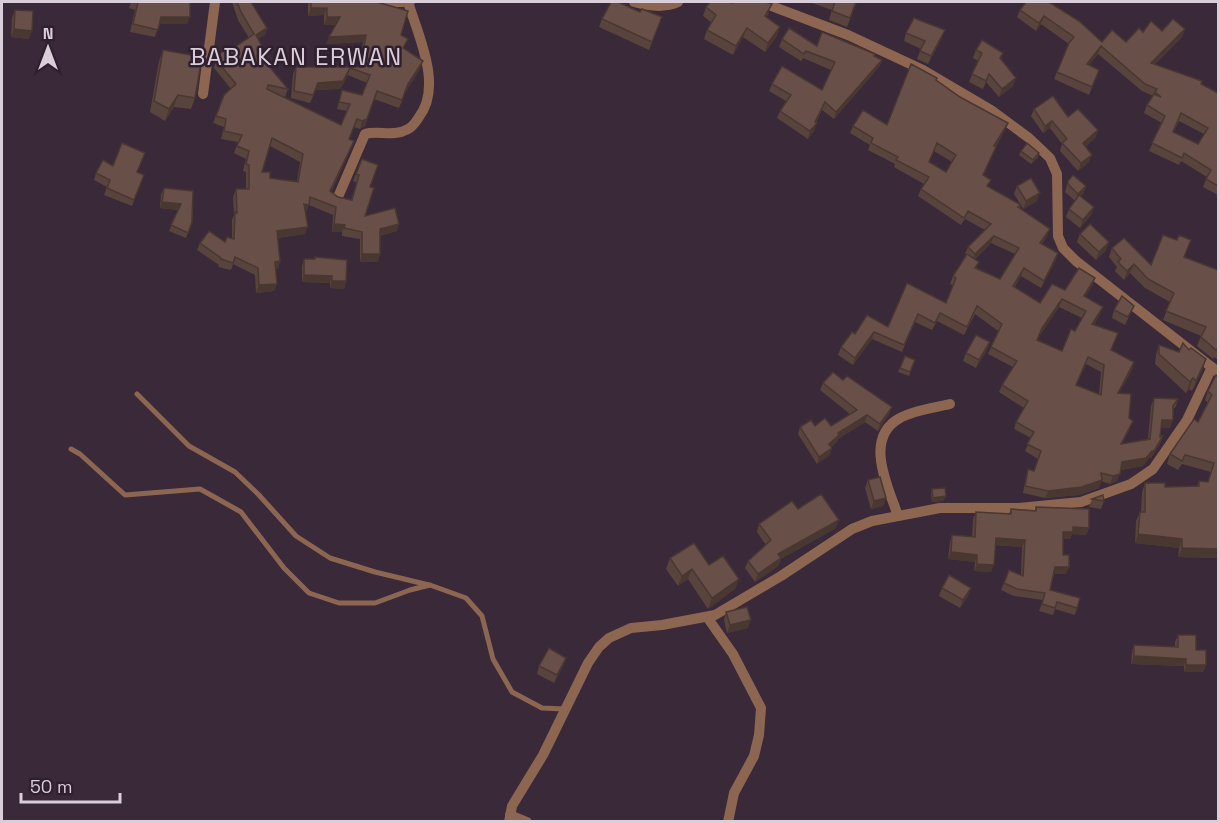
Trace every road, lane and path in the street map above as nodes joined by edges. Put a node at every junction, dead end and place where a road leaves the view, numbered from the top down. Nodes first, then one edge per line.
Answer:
1 (215, 2) edge
2 (380, 2) edge
3 (409, 2) edge
4 (634, 2) edge
5 (678, 2) edge
6 (761, 2) edge
7 (203, 94) dead end
8 (338, 197) edge
9 (1215, 369) edge
10 (137, 394) dead end
11 (950, 404) dead end
12 (71, 448) dead end
13 (898, 516) junction
14 (430, 585) junction
15 (707, 617) junction
16 (566, 709) junction
17 (510, 818) edge
18 (527, 822) edge
19 (728, 822) edge

1 - 7 street
2 - 3 street
3 - 8 street
4 - 5 street
6 - 9 street
9 - 13 street
10 - 14 lane
11 - 13 street
12 - 14 lane
13 - 15 street
14 - 16 lane
15 - 16 street
15 - 19 street
16 - 17 street
17 - 18 street

